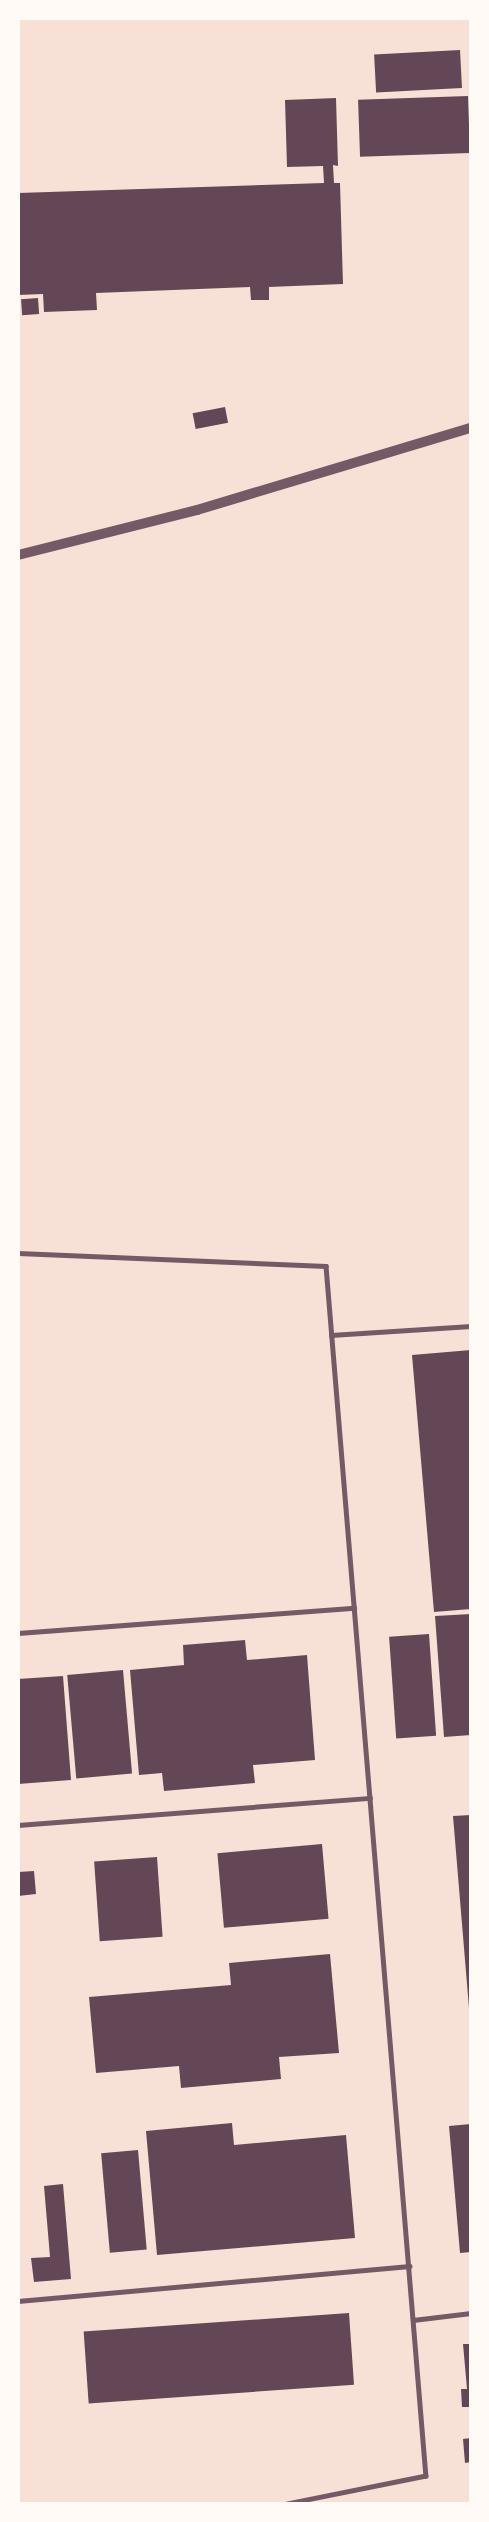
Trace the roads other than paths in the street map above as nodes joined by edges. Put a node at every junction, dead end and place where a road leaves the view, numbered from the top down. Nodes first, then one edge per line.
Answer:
1 (471, 428) edge
2 (18, 555) edge
3 (18, 1253) edge
4 (471, 1326) edge
5 (331, 1335) junction
6 (354, 1608) junction
7 (18, 1633) edge
8 (370, 1798) junction
9 (18, 1825) edge
10 (409, 2266) junction
11 (18, 2301) edge
12 (471, 2313) edge
13 (413, 2320) junction
14 (287, 2504) edge

1 - 2 street
3 - 5 lane
4 - 5 lane
5 - 6 lane
6 - 7 lane
6 - 8 lane
8 - 9 lane
8 - 10 lane
10 - 11 lane
10 - 13 lane
12 - 13 lane
13 - 14 lane

